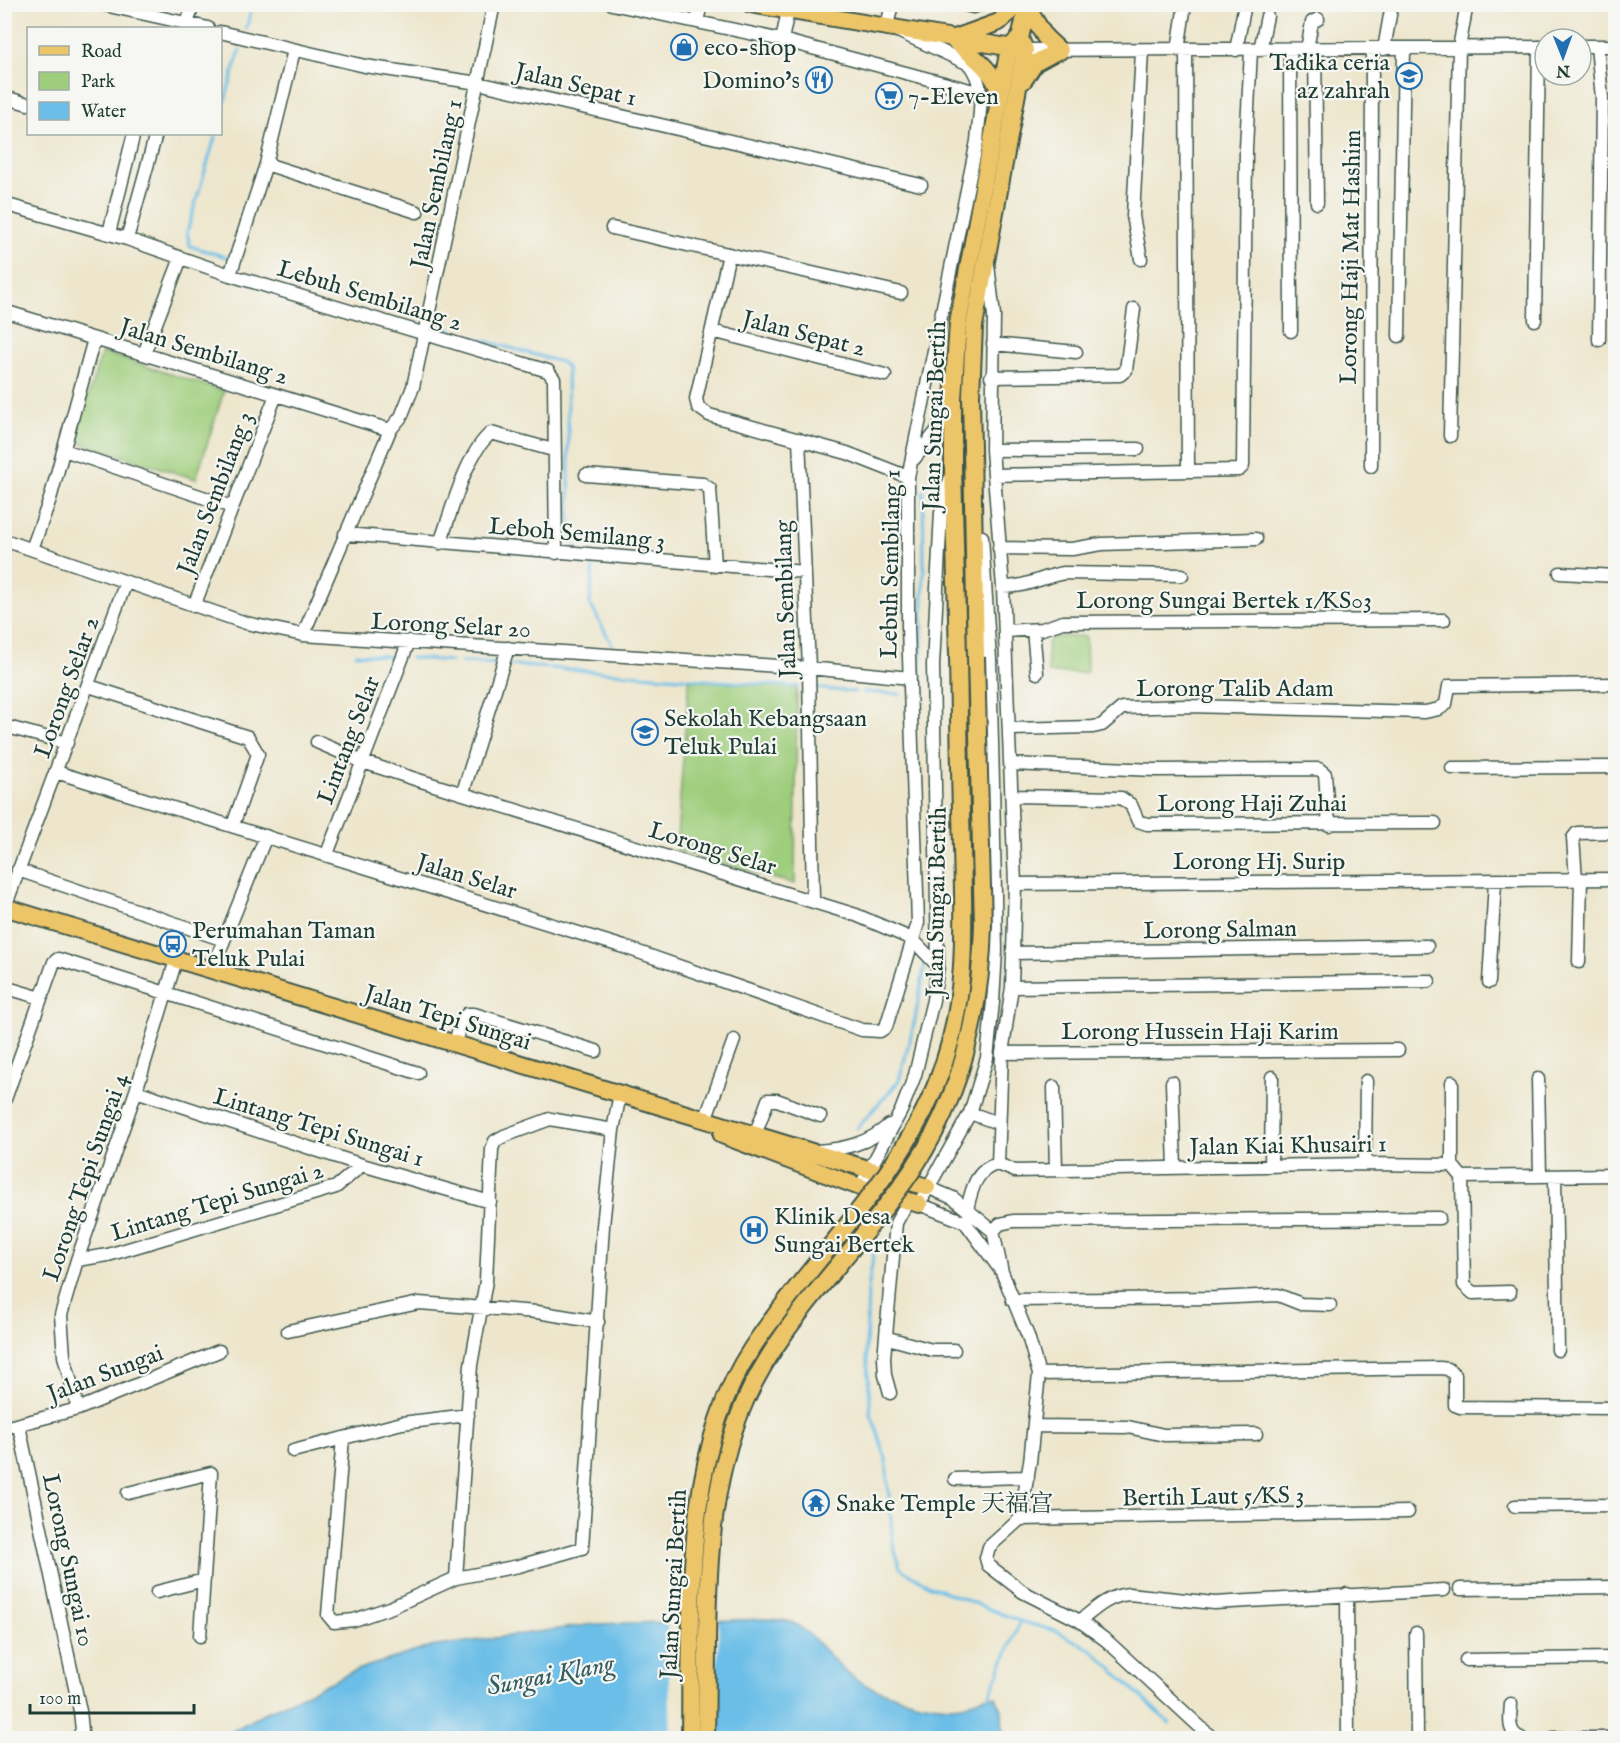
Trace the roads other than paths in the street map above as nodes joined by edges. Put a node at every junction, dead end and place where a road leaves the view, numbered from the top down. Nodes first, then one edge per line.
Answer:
1 (100, 4) edge
2 (193, 4) edge
3 (494, 4) edge
4 (612, 4) edge
5 (701, 4) edge
6 (750, 4) edge
7 (892, 4) edge
8 (960, 4) edge
9 (1185, 4) edge
10 (1245, 4) edge
11 (1392, 4) edge
12 (1467, 4) edge
13 (1024, 5) edge
14 (978, 6) edge
15 (788, 11) junction
16 (1267, 16) dead end
17 (1318, 19) dead end
18 (697, 22) junction
19 (187, 26) edge
20 (887, 26) junction
21 (222, 32) edge
22 (951, 39) junction
23 (782, 40) junction
24 (1018, 45) junction
25 (1593, 46) edge
26 (1597, 46) junction
27 (1616, 46) edge
28 (1533, 47) edge
29 (1404, 48) junction
30 (1459, 48) junction
31 (1311, 49) junction
32 (1378, 49) junction
33 (294, 50) junction
34 (1182, 50) junction
35 (1236, 50) junction
36 (1256, 50) junction
37 (1290, 50) junction
38 (1058, 51) junction
39 (1142, 51) junction
40 (478, 83) junction
41 (1541, 87) edge
42 (981, 93) junction
43 (1008, 95) junction
44 (4, 97) edge
45 (27, 104) edge
46 (128, 135) edge
47 (155, 138) edge
48 (266, 164) junction
49 (921, 185) dead end
50 (1317, 203) dead end
51 (4, 204) edge
52 (417, 212) dead end
53 (612, 228) dead end
54 (109, 233) junction
55 (127, 238) junction
56 (729, 254) junction
57 (986, 254) junction
58 (181, 258) junction
59 (1141, 259) dead end
60 (230, 274) junction
61 (901, 293) dead end
62 (1134, 309) dead end
63 (6, 315) edge
64 (1535, 320) dead end
65 (712, 331) junction
66 (1291, 331) dead end
67 (426, 335) junction
68 (1399, 336) dead end
69 (94, 339) junction
70 (1599, 340) dead end
71 (993, 344) junction
72 (1076, 352) dead end
73 (144, 354) junction
74 (885, 375) dead end
75 (991, 377) junction
76 (276, 395) junction
77 (953, 399) junction
78 (390, 430) junction
79 (1450, 436) dead end
80 (800, 439) junction
81 (1138, 449) dead end
82 (64, 450) junction
83 (553, 450) junction
84 (992, 450) junction
85 (913, 460) junction
86 (1371, 466) dead end
87 (953, 468) junction
88 (971, 468) junction
89 (1188, 471) junction
90 (586, 475) dead end
91 (994, 475) junction
92 (908, 477) junction
93 (232, 507) junction
94 (345, 534) junction
95 (4, 540) edge
96 (1256, 540) dead end
97 (440, 543) junction
98 (999, 548) junction
99 (32, 549) junction
100 (556, 553) junction
101 (716, 566) junction
102 (805, 573) junction
103 (1560, 573) dead end
104 (1182, 574) dead end
105 (1616, 576) edge
106 (126, 582) junction
107 (1003, 587) junction
108 (194, 606) junction
109 (1444, 620) dead end
110 (1034, 630) junction
111 (1005, 631) junction
112 (303, 635) junction
113 (409, 641) junction
114 (508, 648) junction
115 (810, 668) junction
116 (1037, 673) dead end
117 (910, 678) junction
118 (1616, 684) edge
119 (89, 686) junction
120 (4, 726) edge
121 (1010, 729) junction
122 (317, 742) dead end
123 (67, 743) junction
124 (363, 762) junction
125 (1011, 764) junction
126 (1616, 766) edge
127 (1452, 768) dead end
128 (56, 772) junction
129 (463, 792) junction
130 (1012, 796) junction
131 (1435, 823) dead end
132 (233, 825) junction
133 (1329, 825) junction
134 (1616, 832) edge
135 (266, 836) junction
136 (327, 854) junction
137 (18, 870) junction
138 (1578, 879) junction
139 (1616, 879) edge
140 (1499, 881) junction
141 (1015, 884) junction
142 (813, 901) junction
143 (5, 907) edge
144 (912, 939) junction
145 (224, 940) junction
146 (1427, 946) dead end
147 (1014, 953) junction
148 (176, 960) junction
149 (1580, 962) dead end
150 (938, 966) junction
151 (212, 970) junction
152 (1429, 981) dead end
153 (1489, 982) dead end
154 (4, 987) edge
155 (1012, 987) junction
156 (166, 994) junction
157 (41, 998) junction
158 (862, 1030) joint
159 (734, 1040) dead end
160 (454, 1044) junction
161 (1398, 1050) dead end
162 (596, 1051) dead end
163 (1002, 1053) junction
164 (418, 1073) dead end
165 (1272, 1077) dead end
166 (1538, 1079) dead end
167 (1366, 1081) dead end
168 (1172, 1082) dead end
169 (1452, 1082) dead end
170 (1054, 1087) dead end
171 (136, 1091) junction
172 (620, 1094) junction
173 (4, 1102) edge
174 (670, 1110) junction
175 (901, 1111) junction
176 (970, 1113) junction
177 (820, 1116) dead end
178 (705, 1120) junction
179 (998, 1124) junction
180 (613, 1130) junction
181 (755, 1135) junction
182 (815, 1151) junction
183 (998, 1164) junction
184 (1365, 1164) junction
185 (1452, 1165) junction
186 (362, 1166) junction
187 (1271, 1166) junction
188 (870, 1168) junction
189 (1175, 1168) junction
190 (1056, 1170) junction
191 (1616, 1175) edge
192 (1540, 1176) junction
193 (1462, 1177) junction
194 (1555, 1177) junction
195 (861, 1187) junction
196 (927, 1187) junction
197 (490, 1202) junction
198 (913, 1202) junction
199 (967, 1209) junction
200 (1439, 1218) dead end
201 (993, 1231) junction
202 (77, 1260) junction
203 (1002, 1272) junction
204 (1510, 1292) dead end
205 (1012, 1300) junction
206 (1330, 1305) dead end
207 (479, 1307) junction
208 (598, 1322) junction
209 (288, 1331) dead end
210 (888, 1338) junction
211 (954, 1350) dead end
212 (1558, 1350) dead end
213 (219, 1351) dead end
214 (1039, 1374) junction
215 (890, 1393) dead end
216 (1616, 1408) edge
217 (78, 1409) junction
218 (468, 1415) junction
219 (19, 1426) junction
220 (1034, 1426) junction
221 (4, 1428) edge
222 (1256, 1434) dead end
223 (343, 1438) junction
224 (293, 1451) dead end
225 (1028, 1477) junction
226 (955, 1479) dead end
227 (128, 1492) dead end
228 (1616, 1505) edge
229 (1515, 1506) dead end
230 (1408, 1512) dead end
231 (1020, 1519) junction
232 (456, 1578) junction
233 (204, 1580) junction
234 (1616, 1587) edge
235 (1460, 1589) dead end
236 (1444, 1590) dead end
237 (157, 1592) dead end
238 (1347, 1594) junction
239 (1080, 1621) junction
240 (1416, 1633) dead end
241 (200, 1636) dead end
242 (1616, 1658) edge
243 (1466, 1660) dead end
244 (1510, 1704) dead end
245 (78, 1738) edge
246 (690, 1738) edge
247 (706, 1738) edge
248 (1212, 1738) edge
249 (1348, 1738) edge
250 (1417, 1738) edge
251 (1521, 1738) edge
252 (1553, 1738) edge
253 (1616, 1738) edge

1 - 19 street
2 - 19 street
3 - 40 street, Jalan Sembilang 1
4 - 18 street
5 - 18 street
6 - 15 main road
7 - 20 street
8 - 14 street
9 - 34 street
10 - 35 street
11 - 32 street, Lorong Haji Mat Hashim
12 - 30 street
13 - 22 main road
13 - 24 main road, Jalan Sungai Bertih
13 - 38 main road
15 - 20 main road
15 - 23 street
16 - 36 street
17 - 31 street
18 - 23 street
20 - 22 main road
20 - 42 street, Lebuh Sembilang 1
21 - 33 street, Jalan Sepat 1
22 - 24 main road
22 - 43 main road
23 - 42 street
24 - 38 street
24 - 43 main road, Jalan Sungai Bertih
25 - 26 street
26 - 27 street
26 - 70 street
28 - 30 street
29 - 30 street
29 - 32 street
29 - 68 street
30 - 79 street
31 - 32 street
31 - 37 street
31 - 50 street
32 - 86 street, Lorong Haji Mat Hashim
33 - 40 street, Jalan Sepat 1
33 - 48 street
34 - 35 street
34 - 39 street
34 - 89 street
35 - 36 street
36 - 37 street
36 - 89 street
37 - 66 street
38 - 39 street
38 - 43 main road
39 - 59 street
40 - 49 street, Jalan Sepat 1
40 - 67 street, Jalan Sembilang 1
41 - 64 street
42 - 85 street, Lebuh Sembilang 1
43 - 57 main road, Jalan Sungai Bertih
43 - 77 main road, Jalan Sungai Bertih
44 - 45 street
46 - 47 street
46 - 54 street
47 - 55 street
48 - 52 street
48 - 60 street
51 - 54 street, Lebuh Sembilang 2
53 - 56 street
54 - 55 street, Lebuh Sembilang 2
55 - 58 street, Lebuh Sembilang 2
56 - 61 street
56 - 65 street
57 - 71 street
57 - 88 main road, Jalan Sungai Bertih
58 - 60 street, Lebuh Sembilang 2
58 - 73 street
60 - 67 street, Lebuh Sembilang 2
62 - 75 street
63 - 69 street, Jalan Sembilang 2
65 - 74 street, Jalan Sepat 2
65 - 80 street
67 - 78 street, Jalan Sembilang 1
67 - 83 street, Lebuh Sembilang 2
69 - 73 street, Jalan Sembilang 2
69 - 82 street
71 - 72 street
71 - 75 street
73 - 76 street, Jalan Sembilang 2
75 - 84 street
76 - 78 street, Jalan Sembilang 2
76 - 93 street, Jalan Sembilang 3
77 - 85 street
77 - 87 main road, Jalan Sungai Bertih
78 - 94 street, Jalan Sembilang 1
80 - 92 street
80 - 102 street, Jalan Sembilang
81 - 84 street
82 - 93 street
82 - 99 street
83 - 97 street
83 - 100 street, Lebuh Sembilang 2
84 - 91 street
85 - 92 street, Lebuh Sembilang 1
87 - 150 street
87 - 246 main road, Jalan Sungai Bertih, bridge
88 - 176 street
88 - 247 main road, Jalan Sungai Bertih, bridge
89 - 91 street
90 - 101 street
91 - 98 street
92 - 117 street, Lebuh Sembilang 1
93 - 108 street, Jalan Sembilang 3
94 - 97 street, Leboh Semilang 3
94 - 112 street, Jalan Sembilang 1
95 - 99 street, Lorong Selar 20
96 - 98 street
97 - 100 street, Leboh Semilang 3
98 - 107 street
99 - 106 street, Lorong Selar 20
100 - 101 street, Leboh Semilang 3
101 - 102 street, Leboh Semilang 3
102 - 115 street, Jalan Sembilang
103 - 105 street
104 - 107 street
106 - 108 street, Lorong Selar 20
106 - 119 street, Lorong Selar 2
107 - 111 street
108 - 112 street, Lorong Selar 20
109 - 110 street, Lorong Sungai Bertek 1/KS03
110 - 111 street, Lorong Sungai Bertek 1/KS03
110 - 116 street
111 - 121 street
112 - 113 street, Lorong Selar 20
113 - 114 street, Lorong Selar 20
113 - 124 street, Lintang Selar
114 - 115 street, Lorong Selar 20
114 - 129 street
115 - 117 street, Lorong Selar 20
115 - 142 street, Jalan Sembilang
117 - 144 street, Lebuh Sembilang 1
118 - 121 street, Lorong Talib Adam
119 - 123 street, Lorong Selar 2
119 - 132 street
120 - 123 street
121 - 125 street
122 - 124 street, Lorong Selar
123 - 128 street, Lorong Selar 2
124 - 129 street, Lorong Selar
124 - 136 street, Lintang Selar
125 - 130 street
125 - 133 street
126 - 127 street
128 - 132 street, Jalan Selar
128 - 137 street, Lorong Selar 2
129 - 142 street, Lorong Selar
130 - 133 street, Lorong Haji Zuhai
130 - 141 street
131 - 133 street, Lorong Haji Zuhai
132 - 135 street, Jalan Selar
134 - 138 street
135 - 136 street, Jalan Selar
135 - 145 street
136 - 158 street, Jalan Selar
137 - 143 street, Lorong Selar 2
137 - 145 street
138 - 139 street, Lorong Hj. Surip
138 - 140 street, Lorong Hj. Surip
138 - 149 street
140 - 141 street, Lorong Hj. Surip
140 - 153 street
141 - 147 street
142 - 144 street, Lorong Selar
143 - 148 main road, Jalan Tepi Sungai
144 - 150 street, Lorong Selar
144 - 158 street, Lebuh Sembilang 1
145 - 151 street
146 - 147 street, Lorong Salman
147 - 155 street
148 - 151 main road, Jalan Tepi Sungai
148 - 156 street, Lorong Tepi Sungai 4
150 - 175 street
151 - 160 main road, Jalan Tepi Sungai
152 - 155 street
154 - 157 street
155 - 163 street
156 - 157 street
156 - 164 street
156 - 171 street, Lorong Tepi Sungai 4
157 - 173 street
159 - 178 street
160 - 162 street
160 - 172 main road, Jalan Tepi Sungai
161 - 163 street, Lorong Hussein Haji Karim
163 - 179 street
165 - 187 street
166 - 192 street
167 - 184 street
168 - 189 street
169 - 185 street
170 - 190 street
171 - 186 street, Lintang Tepi Sungai 1
171 - 202 street, Lorong Tepi Sungai 4
172 - 174 main road, Jalan Tepi Sungai
172 - 180 street
174 - 178 main road, Jalan Tepi Sungai
174 - 195 main road, Jalan Tepi Sungai
175 - 182 street
175 - 188 street
176 - 179 street
176 - 196 street
177 - 181 street
178 - 181 main road, Jalan Tepi Sungai
179 - 183 street
180 - 197 street
180 - 208 street
181 - 182 main road, Jalan Tepi Sungai
182 - 188 main road, Jalan Tepi Sungai
183 - 190 street, Jalan Kiai Khusairi 1
183 - 199 street
184 - 185 street, Jalan Kiai Khusairi 1
184 - 187 street, Jalan Kiai Khusairi 1
185 - 193 street
186 - 197 street, Lintang Tepi Sungai 1
186 - 202 street, Lintang Tepi Sungai 2
187 - 189 street, Jalan Kiai Khusairi 1
188 - 195 street
188 - 196 main road, Jalan Tepi Sungai
189 - 190 street, Jalan Kiai Khusairi 1
191 - 194 street
192 - 193 street
192 - 194 street
193 - 204 street
194 - 212 street
195 - 198 main road, Jalan Tepi Sungai
196 - 198 street
196 - 199 street
197 - 207 street
198 - 203 street
198 - 210 street
199 - 201 street
200 - 201 street
201 - 203 street
202 - 217 street, Lorong Tepi Sungai 4
203 - 205 street
205 - 206 street
205 - 214 street
207 - 208 street
207 - 209 street
207 - 218 street
208 - 232 street
210 - 211 street
210 - 215 street
213 - 217 street, Jalan Sungai
214 - 216 street
214 - 220 street
217 - 219 street, Jalan Sungai
218 - 223 street
218 - 232 street
219 - 221 street, Jalan Sungai
219 - 245 street, Lorong Sungai 10
220 - 222 street
220 - 225 street
223 - 224 street
223 - 232 street
225 - 226 street
225 - 231 street
227 - 233 street
228 - 229 street
230 - 231 street, Bertih Laut 5/KS 3
231 - 239 street
233 - 237 street
233 - 241 street
234 - 235 street
236 - 238 street
238 - 239 street
238 - 249 street
239 - 248 street
240 - 250 street
242 - 243 street
244 - 251 street
252 - 253 street

